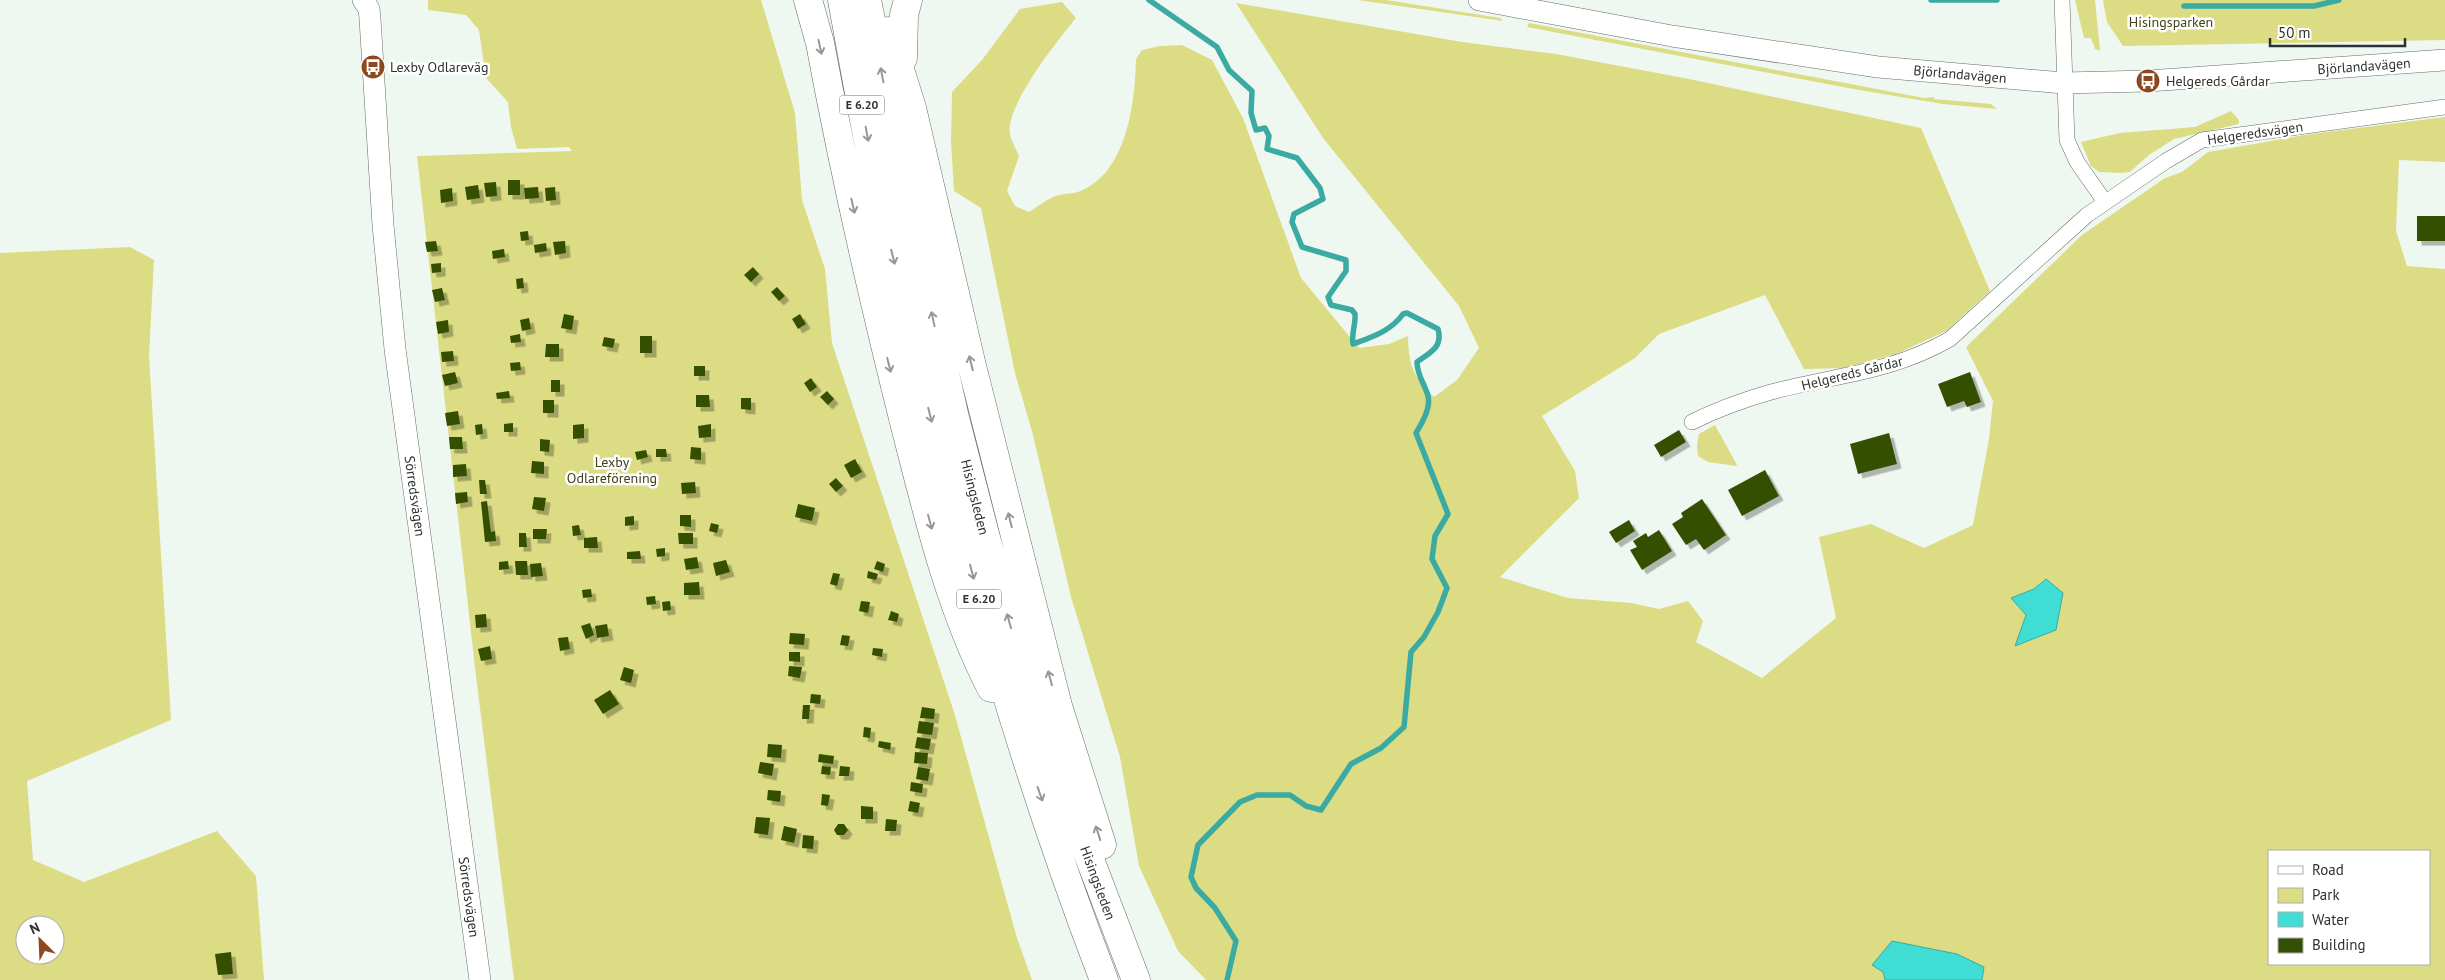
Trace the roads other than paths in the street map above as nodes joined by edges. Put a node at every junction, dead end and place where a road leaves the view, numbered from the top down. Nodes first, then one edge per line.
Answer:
1 (808, 0) edge
2 (842, 0) edge
3 (867, 0) edge
4 (881, 0) edge
5 (908, 0) edge
6 (1480, 0) edge
7 (2062, 0) edge
8 (368, 3) edge
9 (2445, 60) edge
10 (902, 72) junction
11 (2064, 83) junction
12 (2445, 107) edge
13 (2105, 202) junction
14 (895, 209) junction
15 (2087, 215) joint
16 (1692, 422) dead end
17 (1027, 756) junction
18 (480, 980) edge
19 (1104, 980) edge
20 (1136, 980) edge
21 (1144, 980) edge

1 -> 17 highway
2 -> 14 highway, Hisingsleden / E 6.20
14 -> 3 highway, Hisingsleden / E 6.20
4 - 10 highway
5 - 10 highway
6 - 11 street, Björlandavägen
7 - 11 street
8 - 18 street, Sörredsvägen
9 - 11 street, Björlandavägen
21 -> 10 highway
11 - 13 street
12 - 13 street, Helgeredsvägen
13 - 15 street, Helgeredsvägen
14 -> 17 highway, Hisingsleden / E 6.20
20 -> 14 highway, Hisingsleden / E 6.20
15 - 16 street, Helgereds Gårdar
17 -> 19 highway, Hisingsleden / E 6.20

